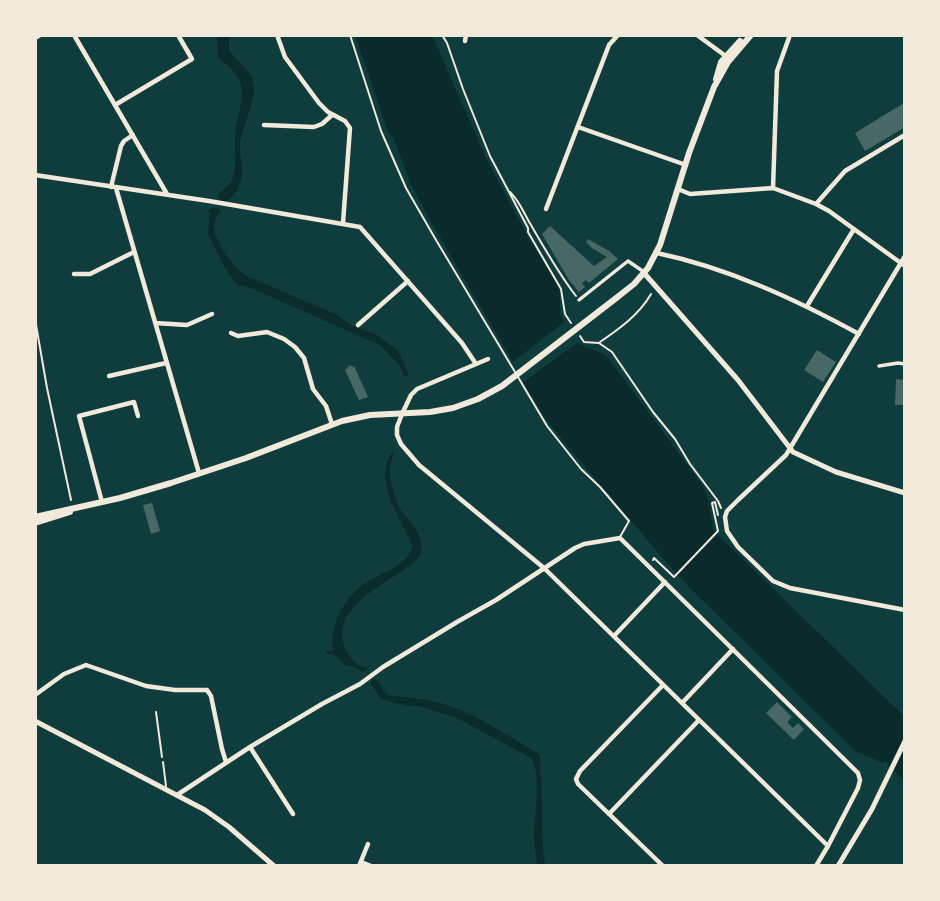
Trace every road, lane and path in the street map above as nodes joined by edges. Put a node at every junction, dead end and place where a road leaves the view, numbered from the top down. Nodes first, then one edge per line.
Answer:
1 (40, 35) edge
2 (74, 35) edge
3 (178, 35) edge
4 (277, 35) edge
5 (349, 35) edge
6 (442, 35) edge
7 (618, 35) edge
8 (697, 35) edge
9 (745, 35) edge
10 (751, 35) edge
11 (790, 35) edge
12 (35, 38) edge
13 (728, 58) junction
14 (115, 105) junction
15 (332, 115) junction
16 (264, 125) dead end
17 (578, 127) junction
18 (133, 135) junction
19 (905, 135) edge
20 (685, 165) junction
21 (35, 175) edge
22 (113, 187) junction
23 (773, 188) junction
24 (508, 189) junction
25 (678, 189) junction
26 (168, 195) junction
27 (816, 204) junction
28 (546, 209) dead end
29 (344, 223) junction
30 (854, 229) junction
31 (134, 252) junction
32 (657, 253) junction
33 (905, 256) edge
34 (903, 264) edge
35 (645, 273) junction
36 (74, 274) dead end
37 (408, 281) junction
38 (655, 284) junction
39 (579, 300) joint
40 (807, 306) junction
41 (212, 314) dead end
42 (35, 319) edge
43 (155, 323) junction
44 (571, 324) dead end
45 (358, 325) dead end
46 (578, 330) junction
47 (231, 333) dead end
48 (859, 334) junction
49 (599, 343) junction
50 (488, 359) dead end
51 (166, 363) junction
52 (477, 364) junction
53 (905, 364) edge
54 (879, 366) dead end
55 (108, 376) dead end
56 (402, 414) junction
57 (138, 416) dead end
58 (331, 424) junction
59 (790, 449) junction
60 (199, 474) junction
61 (905, 493) edge
62 (102, 502) junction
63 (72, 508) junction
64 (722, 511) dead end
65 (35, 517) edge
66 (35, 523) edge
67 (723, 525) junction
68 (620, 538) junction
69 (652, 560) dead end
70 (544, 568) junction
71 (665, 582) junction
72 (905, 610) edge
73 (614, 636) junction
74 (733, 649) junction
75 (663, 685) junction
76 (35, 695) edge
77 (682, 703) junction
78 (156, 712) dead end
79 (699, 720) junction
80 (35, 721) edge
81 (905, 741) edge
82 (250, 747) junction
83 (162, 757) dead end
84 (163, 762) dead end
85 (226, 762) junction
86 (166, 789) junction
87 (177, 795) junction
88 (293, 814) dead end
89 (609, 814) junction
90 (368, 844) dead end
91 (828, 846) junction
92 (360, 864) edge
93 (274, 866) edge
94 (372, 866) edge
95 (663, 866) edge
96 (816, 866) edge
97 (838, 866) edge

1 - 12 street
2 - 14 street
3 - 14 street
4 - 15 street
5 - 68 lane
6 - 24 path
7 - 17 street
8 - 13 street
9 - 13 main road
10 - 13 main road
11 - 23 street
13 - 20 main road
14 - 18 street
15 - 16 street
15 - 29 street
17 - 20 street
17 - 28 street
18 - 22 street
18 - 26 street
19 - 27 street
20 - 25 main road
21 - 22 street
22 - 26 street
22 - 31 street
23 - 25 street
23 - 27 street
24 - 39 path
24 - 44 path
25 - 32 main road
26 - 29 street
27 - 30 street
29 - 37 street
30 - 34 street
30 - 40 street
31 - 36 street
31 - 43 street
32 - 35 main road
32 - 40 street
33 - 34 street
34 - 48 street
35 - 38 street
35 - 39 street
35 - 46 main road
37 - 45 street
37 - 52 street
38 - 49 path
38 - 59 street
40 - 48 street
41 - 43 street
42 - 63 path
43 - 51 street
46 - 49 path
46 - 56 main road
47 - 58 street
48 - 59 street
49 - 64 path
50 - 52 street
51 - 55 street
51 - 60 street
52 - 56 street
53 - 54 street
56 - 58 main road
56 - 70 street
57 - 62 street
58 - 60 main road
59 - 61 street
59 - 67 street
60 - 62 main road
62 - 63 main road
62 - 66 main road
63 - 65 main road
67 - 69 path
67 - 72 street
68 - 70 street
68 - 71 street
70 - 73 street
70 - 82 street
71 - 73 street
71 - 74 street
73 - 75 street
74 - 77 street
74 - 91 street
75 - 77 street
75 - 89 street
76 - 85 street
77 - 79 street
78 - 83 lane
79 - 89 street
79 - 91 street
80 - 86 street
81 - 97 street
82 - 85 street
82 - 88 street
84 - 86 lane
85 - 87 street
86 - 87 street
87 - 93 street
89 - 95 street
90 - 92 street
91 - 96 street
92 - 94 street

